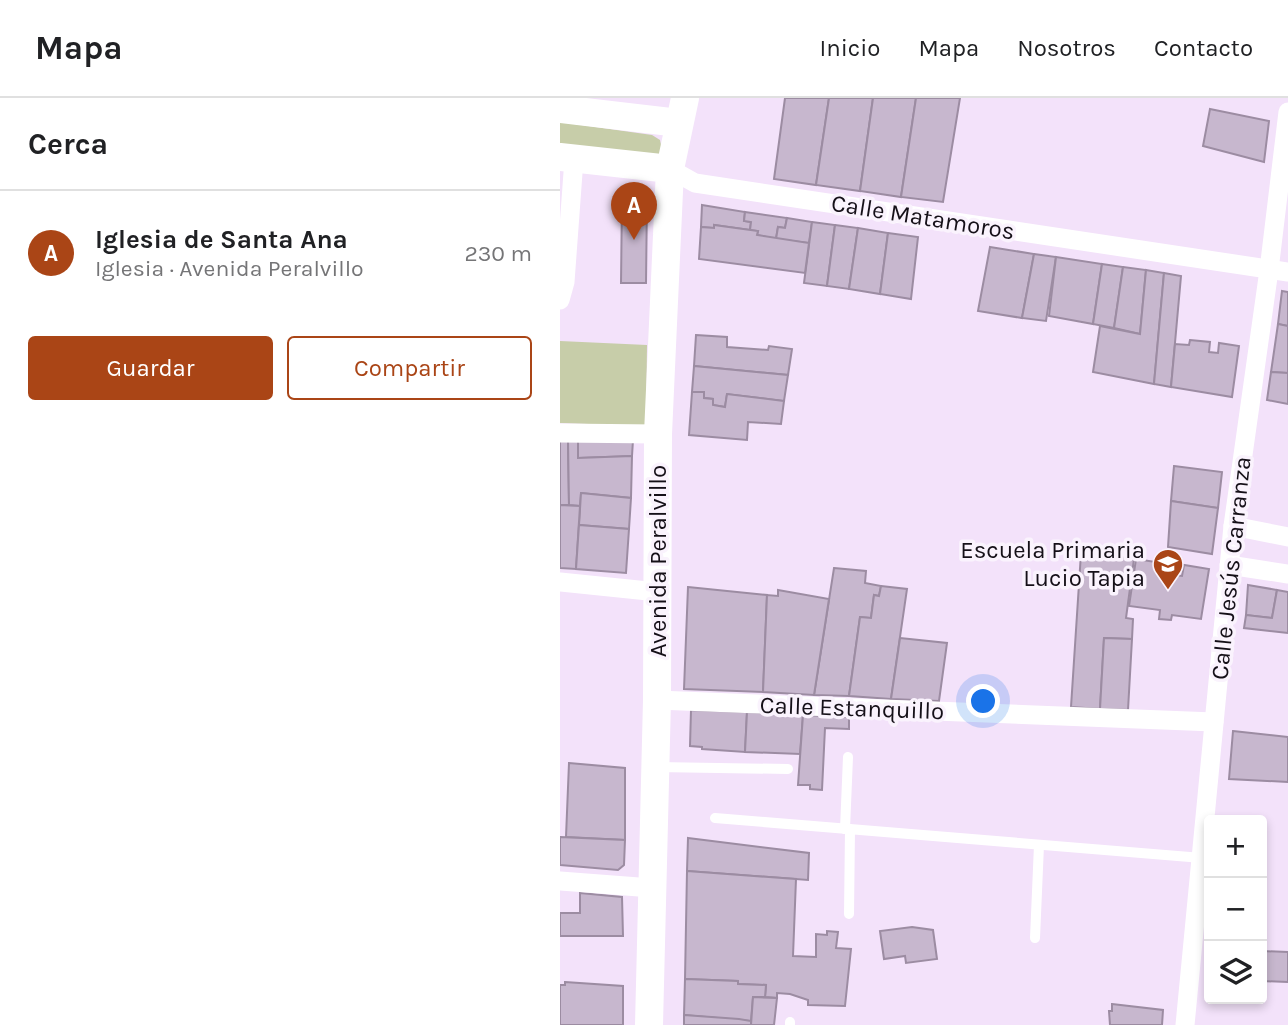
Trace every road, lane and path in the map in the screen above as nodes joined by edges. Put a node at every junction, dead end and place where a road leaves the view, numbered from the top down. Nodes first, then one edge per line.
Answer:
1 (560, 109) edge
2 (682, 111) edge
3 (1288, 112) edge
4 (567, 158) edge
5 (670, 169) junction
6 (1279, 271) edge
7 (560, 300) edge
8 (560, 433) edge
9 (658, 434) junction
10 (1233, 526) junction
11 (1288, 537) edge
12 (1229, 565) junction
13 (1288, 574) edge
14 (560, 582) edge
15 (657, 592) junction
16 (657, 700) junction
17 (1214, 722) junction
18 (848, 757) dead end
19 (655, 767) junction
20 (788, 769) dead end
21 (715, 818) dead end
22 (848, 829) junction
23 (1039, 845) junction
24 (1202, 858) junction
25 (560, 881) edge
26 (652, 888) junction
27 (849, 914) dead end
28 (1035, 939) dead end
29 (649, 1025) edge
30 (1185, 1025) edge

1 - 2 street
2 - 5 street, Avenida Peralvillo
3 - 6 street, Calle Jesús Carranza
4 - 5 street, Calle Matamoros
4 - 7 street
5 - 6 street, Calle Matamoros
5 - 9 street, Avenida Peralvillo
6 - 10 street, Calle Jesús Carranza
8 - 9 street
9 - 15 street, Avenida Peralvillo
10 - 11 street
10 - 12 street, Calle Jesús Carranza
12 - 13 street
12 - 17 street, Calle Jesús Carranza
14 - 15 street
15 - 16 street, Avenida Peralvillo
16 - 17 street, Calle Estanquillo
16 - 19 street, Avenida Peralvillo
17 - 24 street, Calle Jesús Carranza
18 - 22 lane
19 - 20 lane
19 - 26 street, Avenida Peralvillo
21 - 22 lane
22 - 23 lane
22 - 27 lane
23 - 24 lane
23 - 28 lane
24 - 30 street, Calle Jesús Carranza
25 - 26 street
26 - 29 street, Avenida Peralvillo

